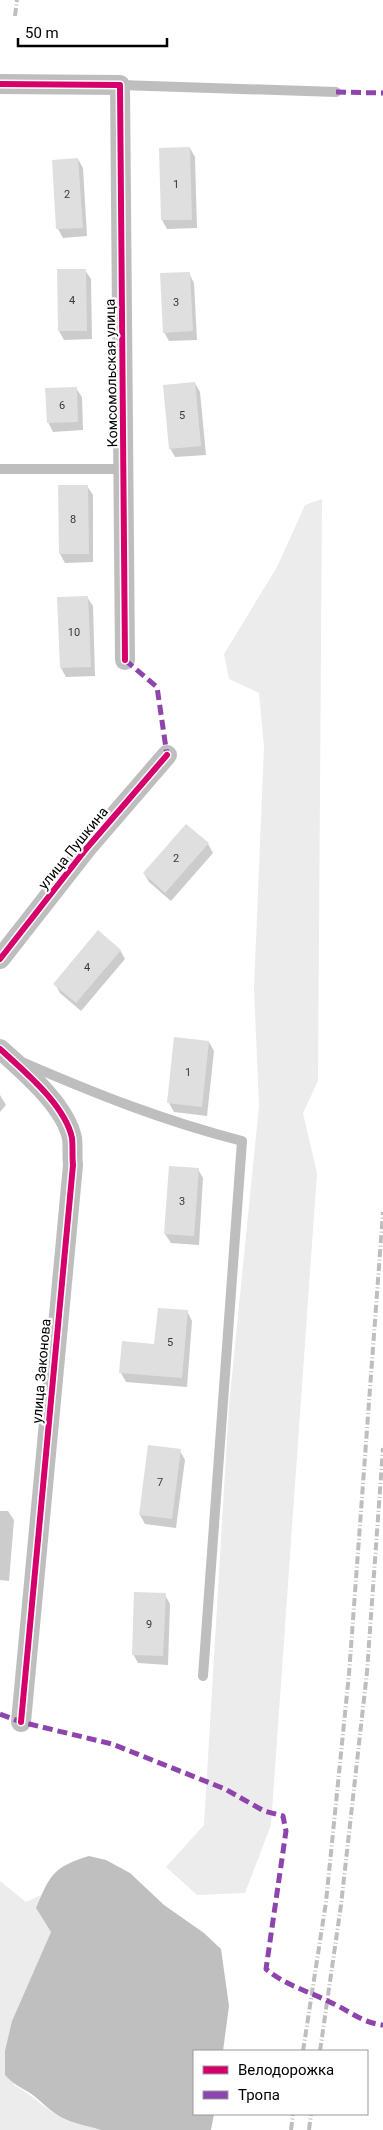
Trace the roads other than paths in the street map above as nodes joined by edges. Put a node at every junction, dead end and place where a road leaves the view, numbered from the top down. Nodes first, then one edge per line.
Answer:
1 (0, 84) edge
2 (120, 85) junction
3 (336, 92) dead end
4 (125, 468) junction
5 (0, 469) edge
6 (125, 660) dead end
7 (168, 755) dead end
8 (0, 959) edge
9 (4, 1052) edge
10 (203, 1676) dead end
11 (21, 1722) dead end

1 - 2 street
2 - 3 lane
2 - 4 street, Комсомольская улица
4 - 5 lane
4 - 6 street, Комсомольская улица
7 - 8 street, улица Пушкина
9 - 10 lane
9 - 11 street, улица Законова

